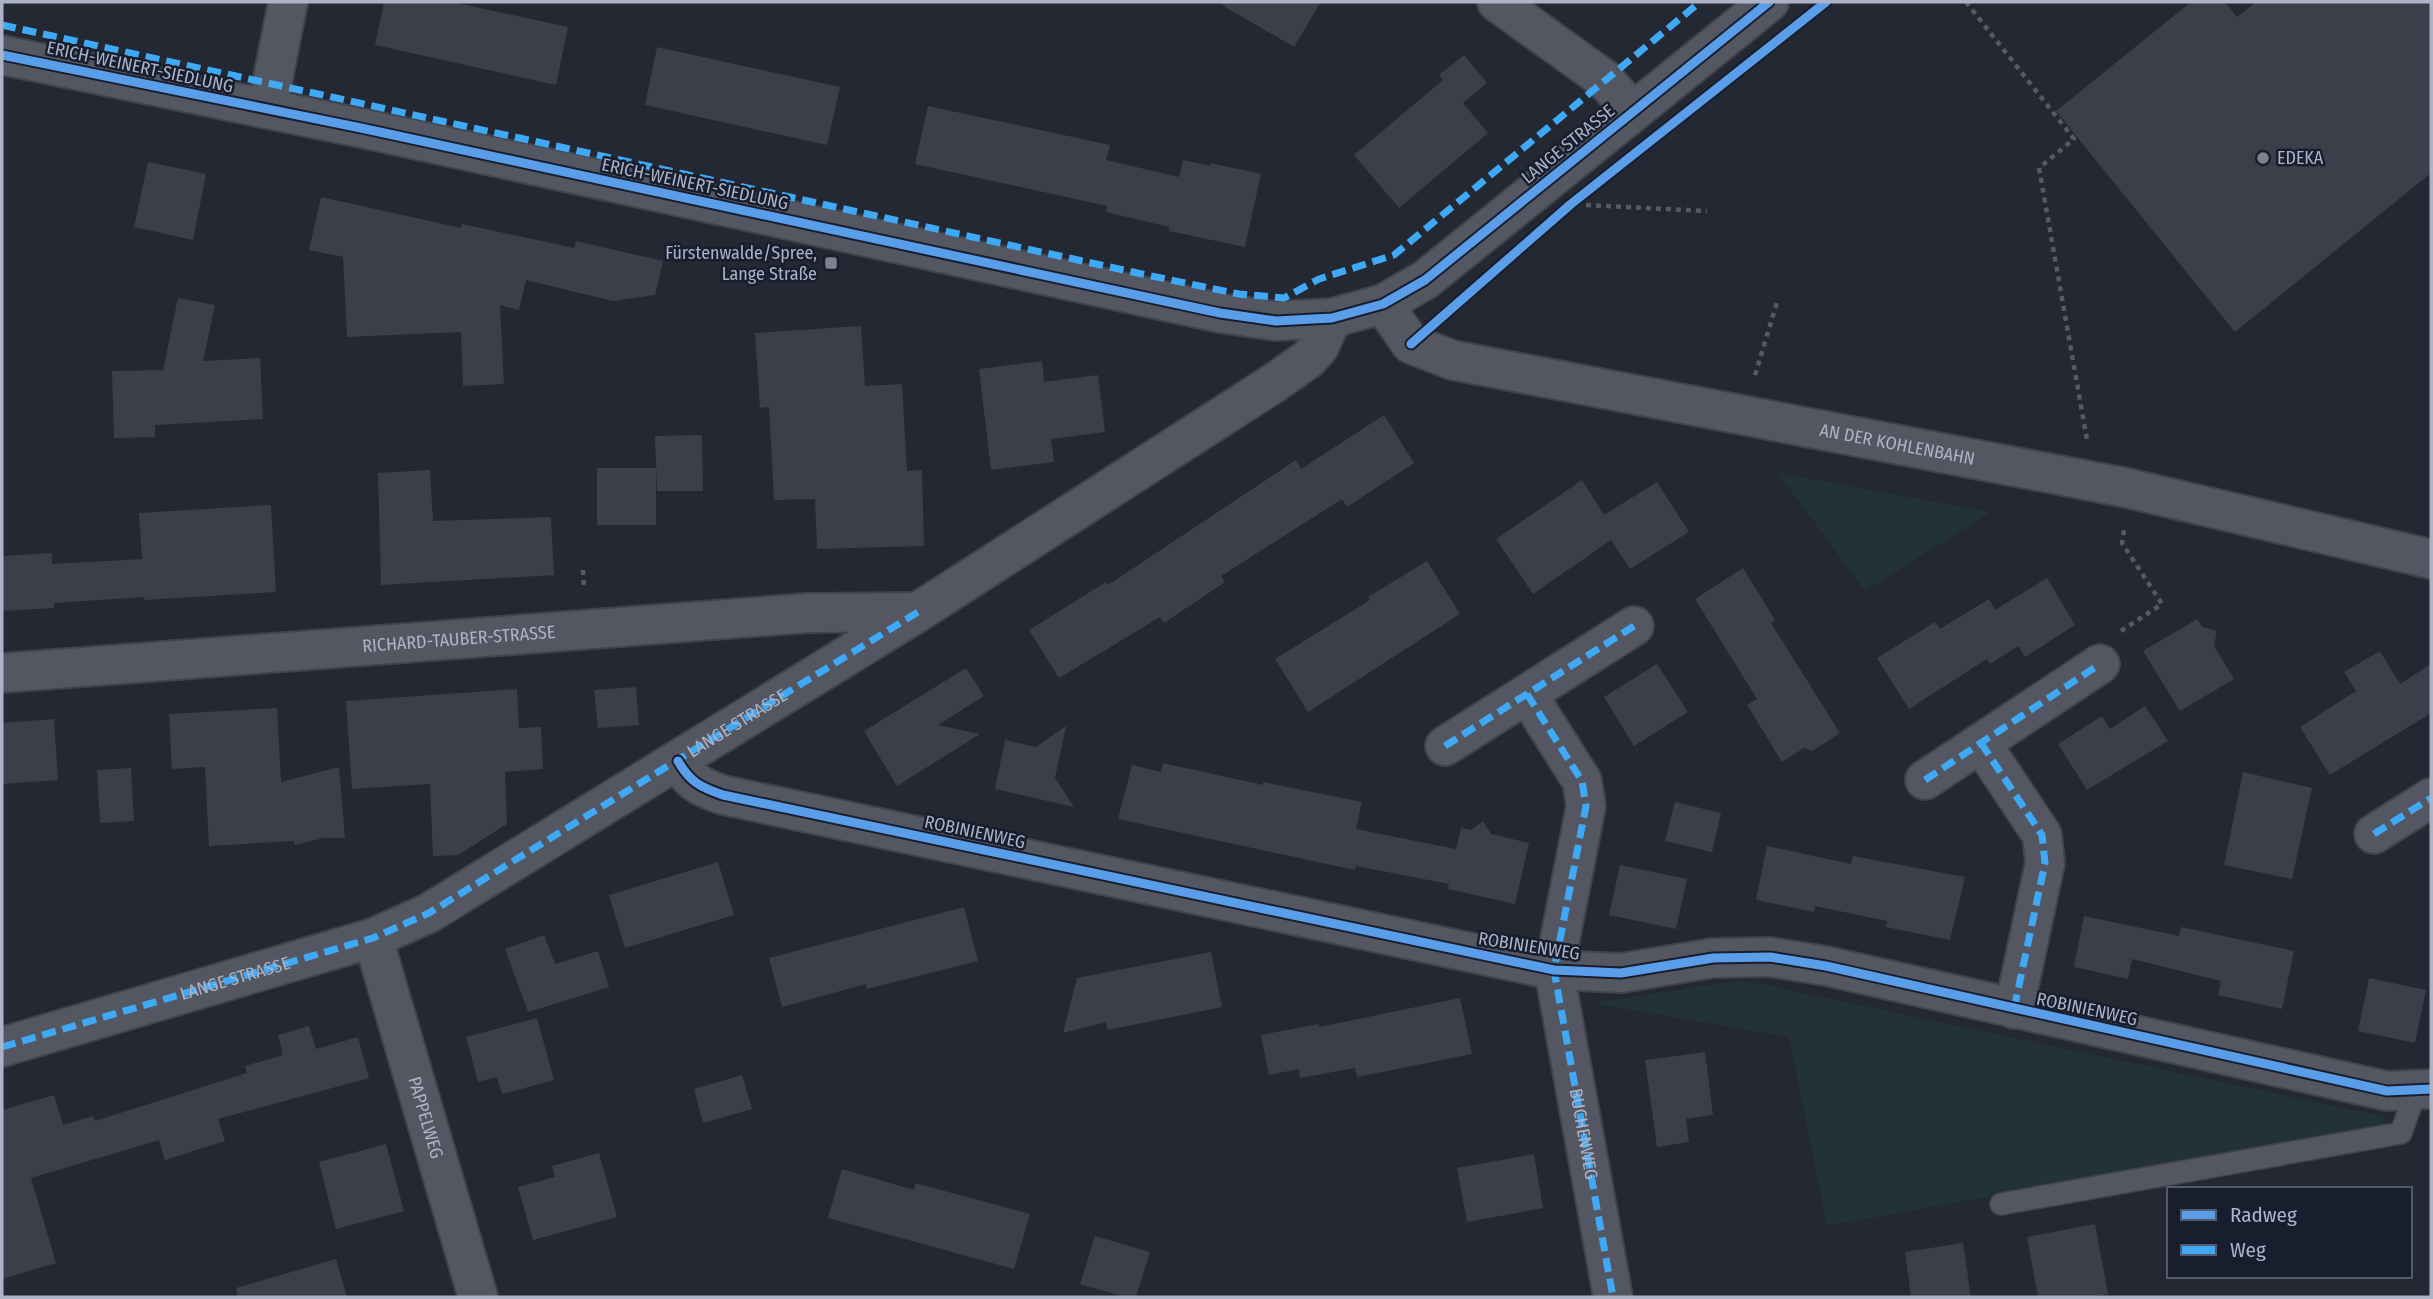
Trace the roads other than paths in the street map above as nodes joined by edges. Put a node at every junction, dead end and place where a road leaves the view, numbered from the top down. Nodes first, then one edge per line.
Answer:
1 (288, 2) edge
2 (1497, 2) edge
3 (1769, 2) edge
4 (2, 55) edge
5 (267, 109) junction
6 (1633, 112) junction
7 (1382, 304) junction
8 (1332, 318) junction
9 (2431, 559) edge
10 (918, 612) junction
11 (1634, 626) dead end
12 (2100, 664) road end
13 (2, 673) edge
14 (1527, 694) junction
15 (1981, 743) junction
16 (1445, 746) dead end
17 (678, 761) junction
18 (1925, 780) dead end
19 (2431, 799) edge
20 (2374, 834) dead end
21 (373, 938) junction
22 (1553, 970) junction
23 (2014, 1009) junction
24 (2, 1047) edge
25 (2424, 1089) edge
26 (2001, 1204) dead end
27 (478, 1297) edge
28 (1613, 1297) edge

1 - 5 street
2 - 6 street
3 - 6 street, LANGE STRASSE
4 - 5 street, ERICH-WEINERT-SIEDLUNG
5 - 8 street, ERICH-WEINERT-SIEDLUNG
6 - 7 street, LANGE STRASSE
7 - 8 street, ERICH-WEINERT-SIEDLUNG
7 - 9 street, AN DER KOHLENBAHN
8 - 10 street, LANGE STRASSE
10 - 13 street, RICHARD-TAUBER-STRASSE
10 - 17 street, LANGE STRASSE
11 - 14 street
12 - 15 street
14 - 16 street
14 - 22 street, ROBINIENWEG
15 - 18 street
15 - 23 street, ROBINIENWEG
17 - 21 street, LANGE STRASSE
17 - 22 street, ROBINIENWEG
19 - 20 street
21 - 24 street, LANGE STRASSE
21 - 27 street, PAPPELWEG
22 - 23 street, ROBINIENWEG
22 - 28 street, BUCHENWEG
23 - 25 street, ROBINIENWEG
25 - 26 lane

